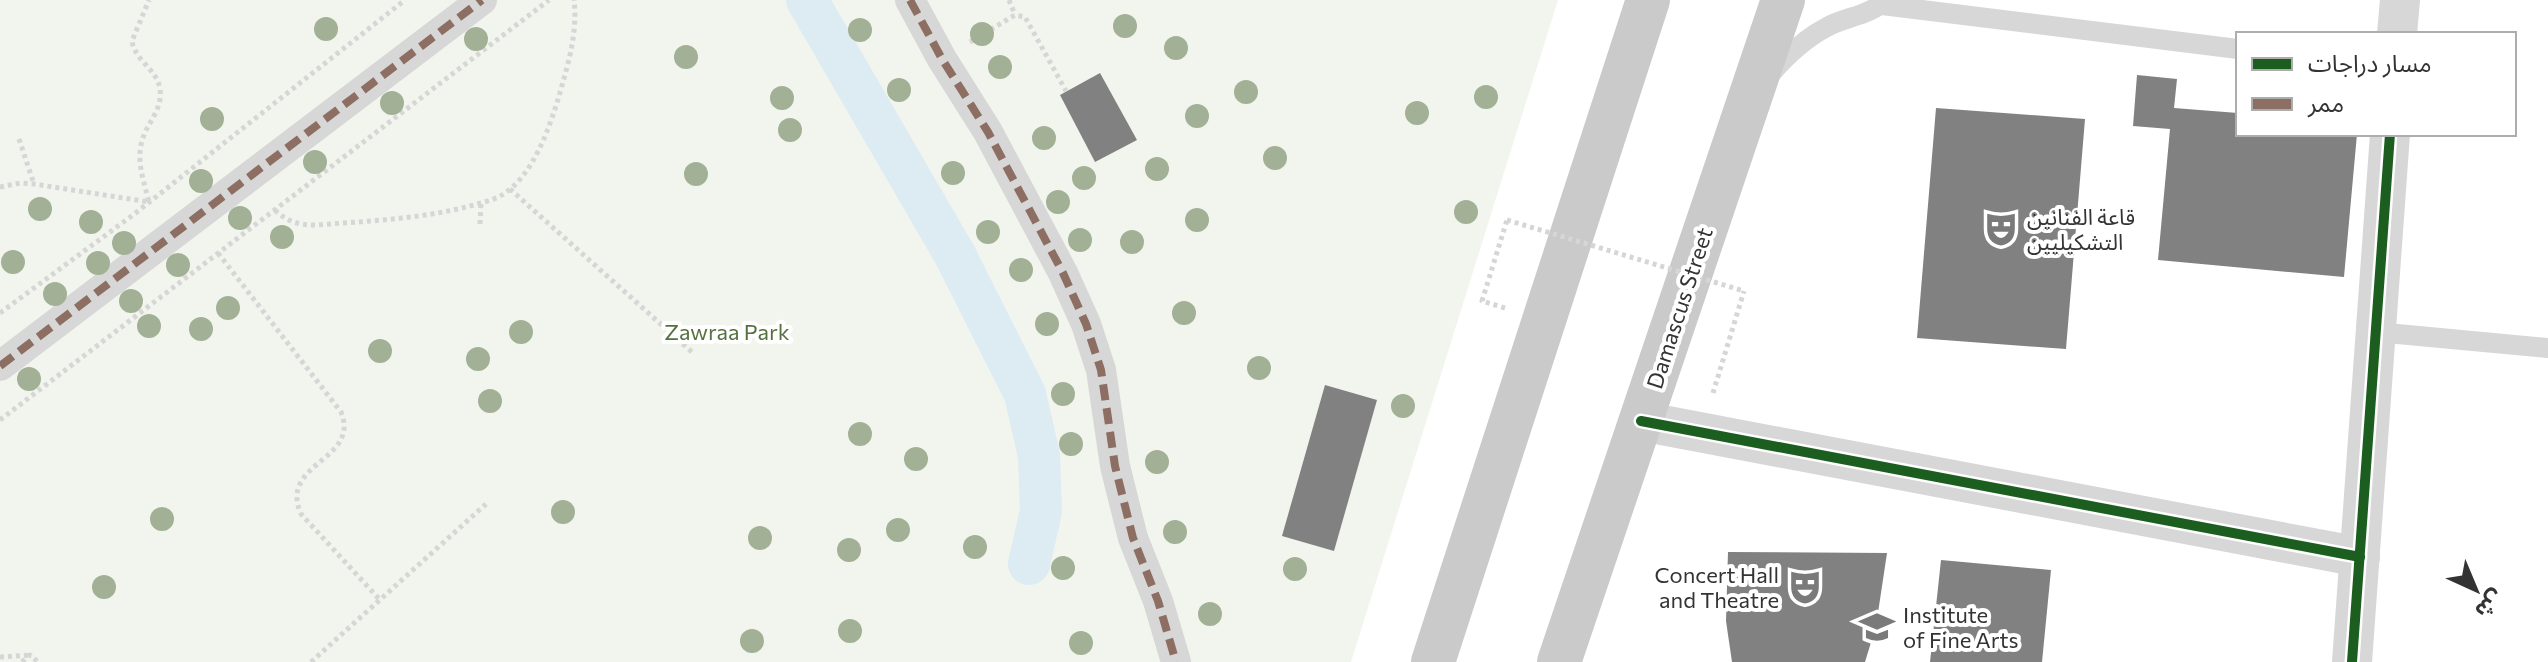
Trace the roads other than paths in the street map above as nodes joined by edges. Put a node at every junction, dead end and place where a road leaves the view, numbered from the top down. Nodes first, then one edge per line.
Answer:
1 (482, 0) edge
2 (910, 0) edge
3 (1648, 0) edge
4 (1783, 0) edge
5 (2400, 0) edge
6 (1883, 2) edge
7 (2397, 32) edge
8 (2236, 49) edge
9 (1742, 120) junction
10 (2390, 136) edge
11 (2376, 332) junction
12 (2548, 348) edge
13 (0, 366) edge
14 (1641, 421) junction
15 (2360, 557) junction
16 (1176, 662) edge
17 (1433, 662) edge
18 (1559, 662) edge
19 (2352, 662) edge

1 - 13 street
2 - 16 street
3 - 17 main road
4 - 9 main road, Damascus Street
5 - 7 street
6 - 8 lane
6 - 9 lane
9 - 14 main road, Damascus Street
10 - 11 street
11 - 12 lane
11 - 15 street
14 - 15 street
14 - 18 main road, Damascus Street
15 - 19 street

